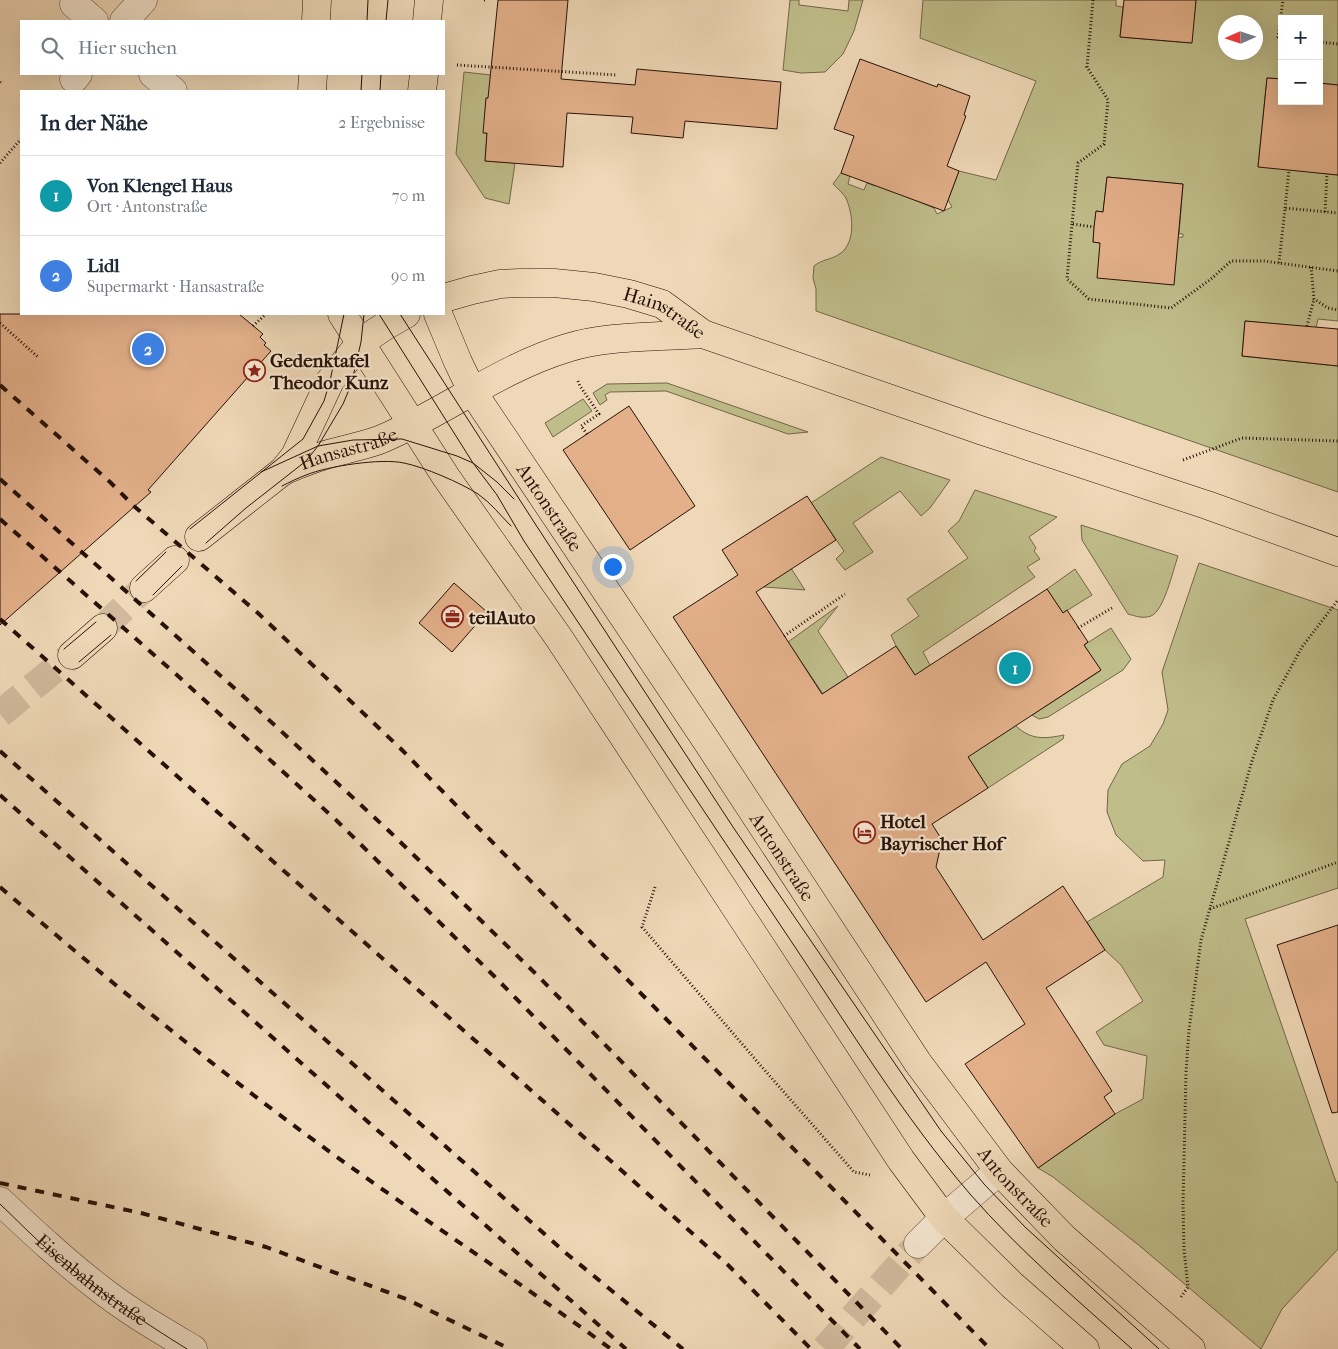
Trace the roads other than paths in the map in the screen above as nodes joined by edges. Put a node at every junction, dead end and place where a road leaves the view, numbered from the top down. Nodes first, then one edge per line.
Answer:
1 (143, 0) edge
2 (317, 0) edge
3 (429, 0) edge
4 (125, 20) edge
5 (316, 20) edge
6 (427, 20) edge
7 (154, 75) edge
8 (313, 75) edge
9 (424, 75) edge
10 (172, 90) edge
11 (312, 90) edge
12 (422, 90) edge
13 (445, 298) edge
14 (343, 315) edge
15 (404, 315) edge
16 (438, 315) edge
17 (703, 334) junction
18 (361, 342) junction
19 (472, 391) junction
20 (412, 425) junction
21 (283, 471) junction
22 (199, 537) dead end
23 (1338, 552) edge
24 (175, 560) dead end
25 (144, 588) tunnel mouth
26 (103, 628) tunnel mouth
27 (72, 655) tunnel mouth
28 (999, 1171) junction
29 (0, 1201) edge
30 (944, 1218) junction
31 (918, 1244) tunnel mouth
32 (193, 1349) edge
33 (1085, 1349) edge
34 (1191, 1349) edge

1 - 4 street
2 - 5 main road
3 - 6 main road
7 - 10 street
8 - 11 main road
9 - 12 main road
13 - 17 main road, Hainstraße
14 - 18 main road
15 - 18 main road, Hansastraße
16 - 19 main road, Antonstraße
17 - 19 main road, Hainstraße
17 - 23 main road
18 - 20 main road
18 - 21 main road, Hansastraße
19 - 20 main road, Hainstraße
19 - 28 main road, Antonstraße
20 - 21 main road, Hansastraße
20 - 30 main road
21 - 22 main road, Hansastraße
24 - 25 main road
26 - 27 main road
28 - 30 street
28 - 34 main road, Antonstraße
29 - 32 street, Eisenbahnstraße
30 - 31 street
30 - 33 main road

